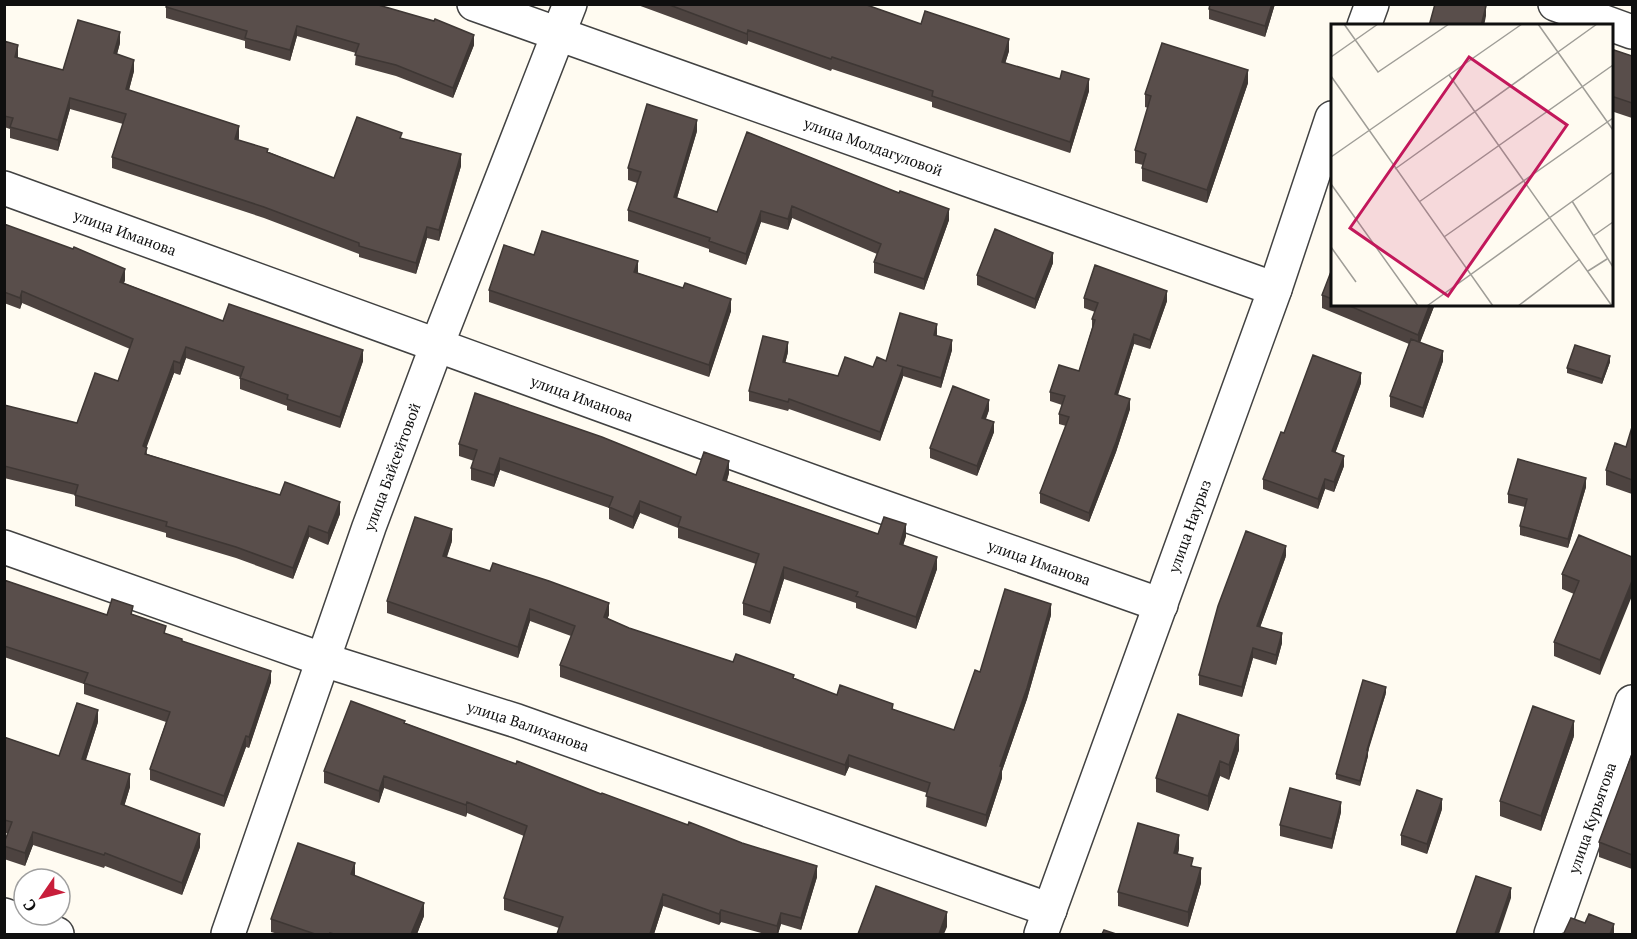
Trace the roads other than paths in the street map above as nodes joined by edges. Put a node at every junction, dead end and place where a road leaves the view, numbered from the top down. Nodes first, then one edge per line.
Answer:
1 (474, 4) edge
2 (1372, 4) edge
3 (1555, 4) edge
4 (564, 19) edge
5 (1365, 24) edge
6 (1610, 24) edge
7 (1613, 25) edge
8 (1632, 32) edge
9 (1331, 121) edge
10 (4, 188) edge
11 (1275, 289) junction
12 (437, 345) junction
13 (4, 547) edge
14 (1161, 605) junction
15 (324, 660) junction
16 (1632, 702) edge
17 (4, 915) edge
18 (1046, 922) edge
19 (57, 934) edge
20 (228, 934) edge
21 (1551, 934) edge

1 - 4 street, улица Молдагуловой
2 - 5 street
3 - 6 street
4 - 11 street, улица Молдагуловой
4 - 12 street, улица Байсейтовой
7 - 8 street
9 - 11 street, улица Наурыз
10 - 12 street, улица Иманова
11 - 14 street, улица Наурыз
12 - 14 street, улица Иманова
12 - 15 street, улица Байсейтовой
13 - 15 street, улица Валиханова
14 - 18 street, улица Наурыз
15 - 18 street, улица Валиханова
15 - 20 street, улица Байсейтовой
16 - 21 street, улица Курьятова
17 - 19 street

